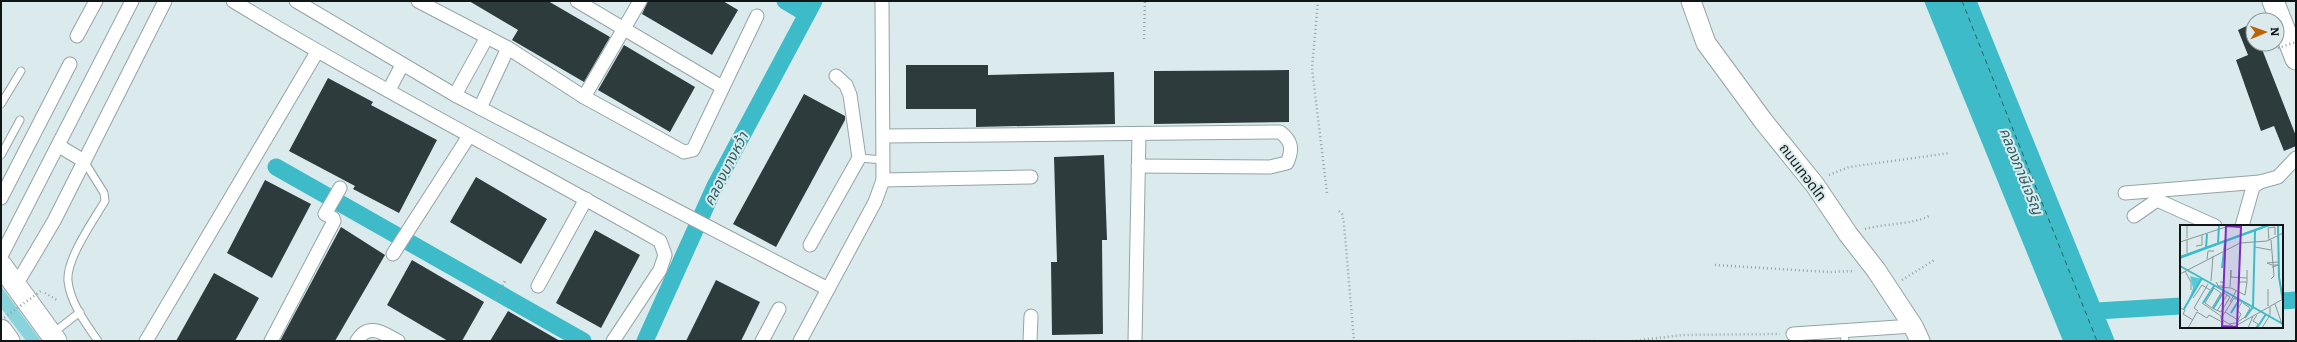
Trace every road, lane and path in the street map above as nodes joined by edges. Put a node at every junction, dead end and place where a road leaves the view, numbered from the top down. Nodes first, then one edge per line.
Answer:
1 (96, 1) edge
2 (132, 1) edge
3 (165, 1) edge
4 (233, 1) edge
5 (296, 1) edge
6 (418, 1) edge
7 (577, 1) edge
8 (640, 1) edge
9 (882, 1) edge
10 (1145, 1) edge
11 (1318, 1) edge
12 (1691, 1) edge
13 (2273, 1) edge
14 (757, 16) dead end
15 (625, 29) junction
16 (77, 36) dead end
17 (487, 37) junction
18 (1144, 39) dead end
19 (2296, 42) edge
20 (2285, 46) edge
21 (508, 48) junction
22 (317, 52) junction
23 (2296, 59) edge
24 (70, 64) dead end
25 (402, 65) junction
26 (21, 71) dead end
27 (836, 76) dead end
28 (722, 87) junction
29 (389, 90) junction
30 (455, 95) junction
31 (584, 97) junction
32 (1, 104) edge
33 (480, 108) junction
34 (20, 120) dead end
35 (1139, 134) junction
36 (469, 136) junction
37 (884, 136) junction
38 (59, 146) junction
39 (1950, 153) dead end
40 (1, 155) edge
41 (859, 158) junction
42 (2296, 158) edge
43 (884, 160) junction
44 (84, 161) junction
45 (1138, 166) junction
46 (1031, 177) dead end
47 (883, 180) junction
48 (2260, 182) junction
49 (1815, 185) junction
50 (339, 191) dead end
51 (1327, 193) dead end
52 (2125, 193) dead end
53 (1, 198) edge
54 (586, 199) junction
55 (1339, 211) dead end
56 (1929, 216) dead end
57 (2134, 216) dead end
58 (2213, 225) edge
59 (2242, 225) edge
60 (1848, 234) junction
61 (810, 245) dead end
62 (396, 249) dead end
63 (1, 256) edge
64 (1936, 259) dead end
65 (1, 265) edge
66 (1715, 265) dead end
67 (1876, 270) junction
68 (505, 281) dead end
69 (16, 285) junction
70 (538, 286) dead end
71 (1887, 288) junction
72 (828, 289) junction
73 (57, 300) dead end
74 (494, 300) dead end
75 (779, 309) dead end
76 (80, 312) junction
77 (1030, 316) dead end
78 (1, 320) edge
79 (1, 330) edge
80 (1916, 333) edge
81 (1793, 334) joint
82 (1844, 336) edge
83 (54, 338) edge
84 (763, 340) edge
85 (9, 341) edge
86 (98, 341) edge
87 (146, 341) edge
88 (271, 341) edge
89 (357, 341) edge
90 (398, 341) edge
91 (613, 341) edge
92 (800, 341) edge
93 (1030, 341) edge
94 (1134, 341) edge
95 (1354, 341) edge
96 (1574, 341) edge
97 (1598, 341) edge
98 (1632, 341) edge

1 - 16 street
2 - 38 street
3 - 44 street
4 - 22 street
5 - 25 street
6 - 17 street
7 - 15 street
8 - 15 street
9 - 37 street
10 - 18 path
11 - 51 path
12 - 49 main road, ถนนเทอดไท
13 - 23 main road
14 - 28 street
15 - 28 street
15 - 31 street
17 - 21 street
17 - 30 street
19 - 20 path, bridge
21 - 31 street
21 - 33 street
22 - 29 street
22 - 87 street
24 - 53 street
25 - 29 street
25 - 30 street
26 - 32 lane
27 - 41 street
28 - 31 street
29 - 36 street
30 - 33 street
33 - 72 street
34 - 40 lane
35 - 37 street
35 - 45 street
35 - 45 street
36 - 54 street
36 - 62 street
37 - 43 street
38 - 44 street
38 - 63 street
39 - 49 path
41 - 43 lane
41 - 61 street
42 - 48 street
43 - 47 street
44 - 69 street
44 - 76 lane
45 - 94 street
46 - 47 street
47 - 72 street
48 - 52 street
48 - 59 street
49 - 60 main road, ถนนเทอดไท
50 - 88 street
54 - 70 street
54 - 91 street
55 - 95 path
56 - 60 path
57 - 58 street
60 - 67 main road, ถนนเทอดไท
64 - 71 path
65 - 69 main road
66 - 67 path
67 - 71 main road, ถนนเทอดไท
68 - 74 path
69 - 83 main road
71 - 80 main road, ถนนเทอดไท
72 - 92 street
73 - 78 path, bridge
75 - 84 street
76 - 83 lane
76 - 86 lane
77 - 93 street
79 - 85 main road
80 - 82 street
81 - 82 street
81 - 98 path
89 - 90 street
96 - 97 path

